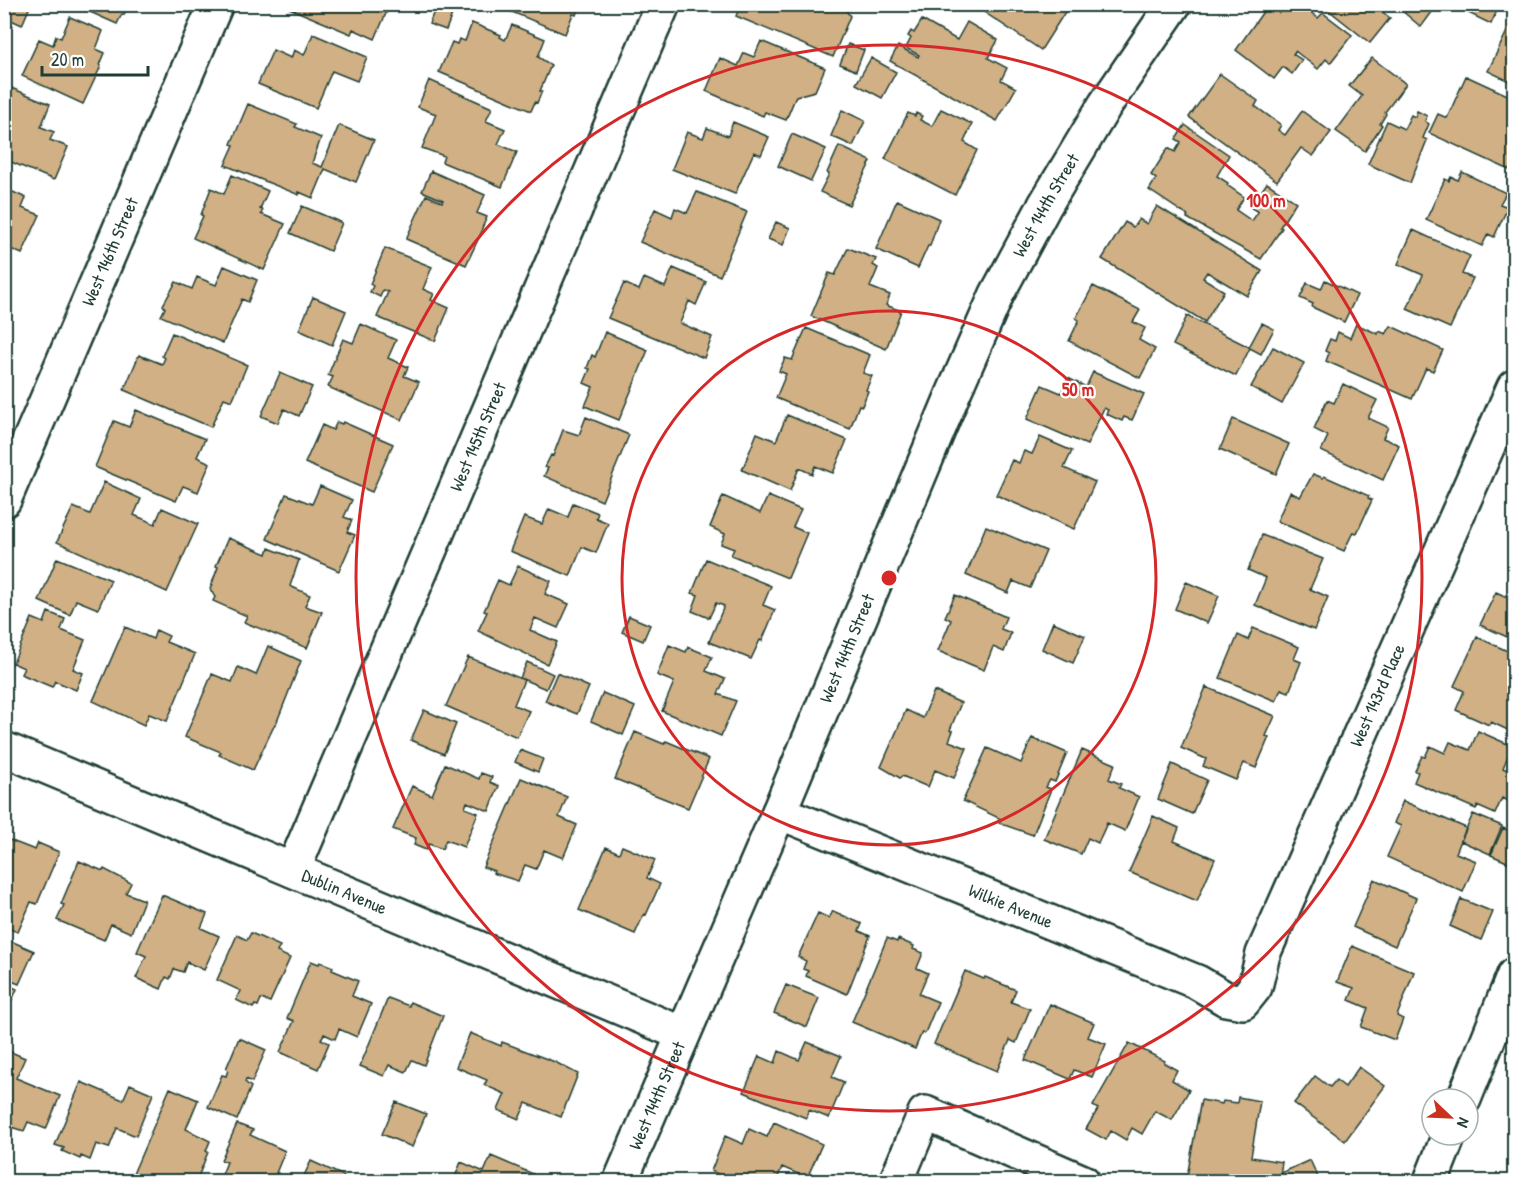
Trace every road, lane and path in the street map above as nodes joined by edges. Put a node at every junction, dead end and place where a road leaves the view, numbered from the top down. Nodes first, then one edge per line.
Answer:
1 (216, 4) edge
2 (663, 4) edge
3 (1174, 4) edge
4 (1515, 387) edge
5 (4, 500) edge
6 (4, 749) edge
7 (779, 812) junction
8 (293, 870) junction
9 (1515, 975) edge
10 (1243, 1002) joint
11 (683, 1034) junction
12 (1469, 1087) edge
13 (1444, 1147) edge
14 (620, 1182) edge
15 (896, 1182) edge
16 (1083, 1182) edge
17 (1434, 1182) edge

1 - 5 street, West 146th Street
2 - 8 street, West 145th Street
3 - 7 street, West 144th Street
4 - 10 street, West 143rd Place
6 - 8 street, Dublin Avenue
7 - 10 street, Wilkie Avenue
7 - 11 street, West 144th Street
8 - 11 street, Dublin Avenue
9 - 12 street
11 - 14 street, West 144th Street
13 - 17 street
15 - 16 street

